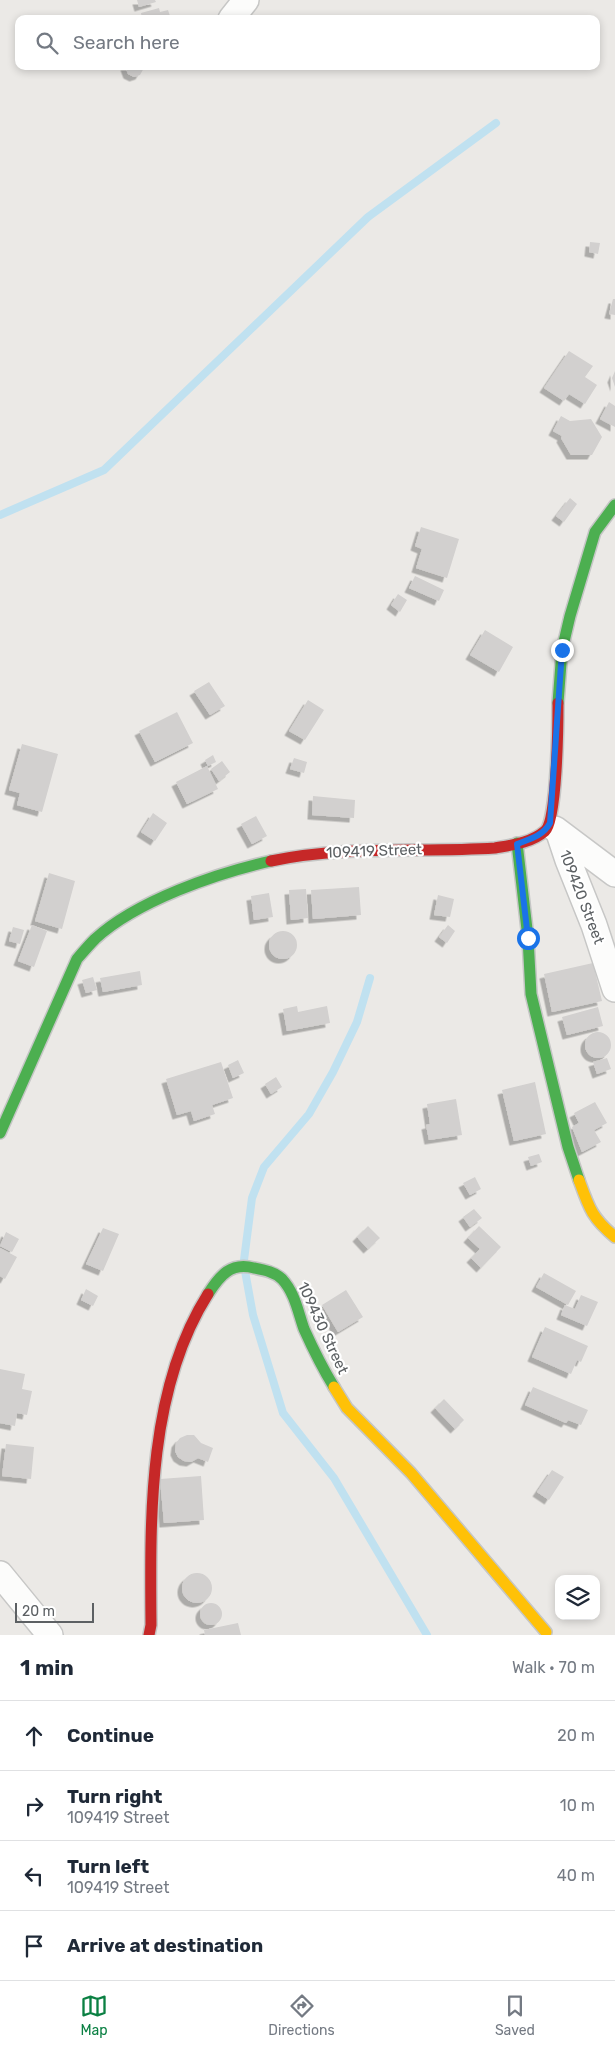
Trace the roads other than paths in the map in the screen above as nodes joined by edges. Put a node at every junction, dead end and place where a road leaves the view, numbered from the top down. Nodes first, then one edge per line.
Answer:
1 (246, 0) edge
2 (233, 15) edge
3 (615, 505) edge
4 (555, 828) junction
5 (517, 844) junction
6 (615, 874) edge
7 (615, 989) edge
8 (0, 1133) edge
9 (615, 1237) edge
10 (0, 1574) edge
11 (546, 1632) dead end
12 (50, 1635) edge
13 (149, 1635) edge

1 - 2 street
3 - 4 street
4 - 5 street, 109419 Street
4 - 6 street
4 - 7 street, 109420 Street
5 - 8 street, 109419 Street
5 - 9 street
10 - 12 street
11 - 13 street, 109430 Street

